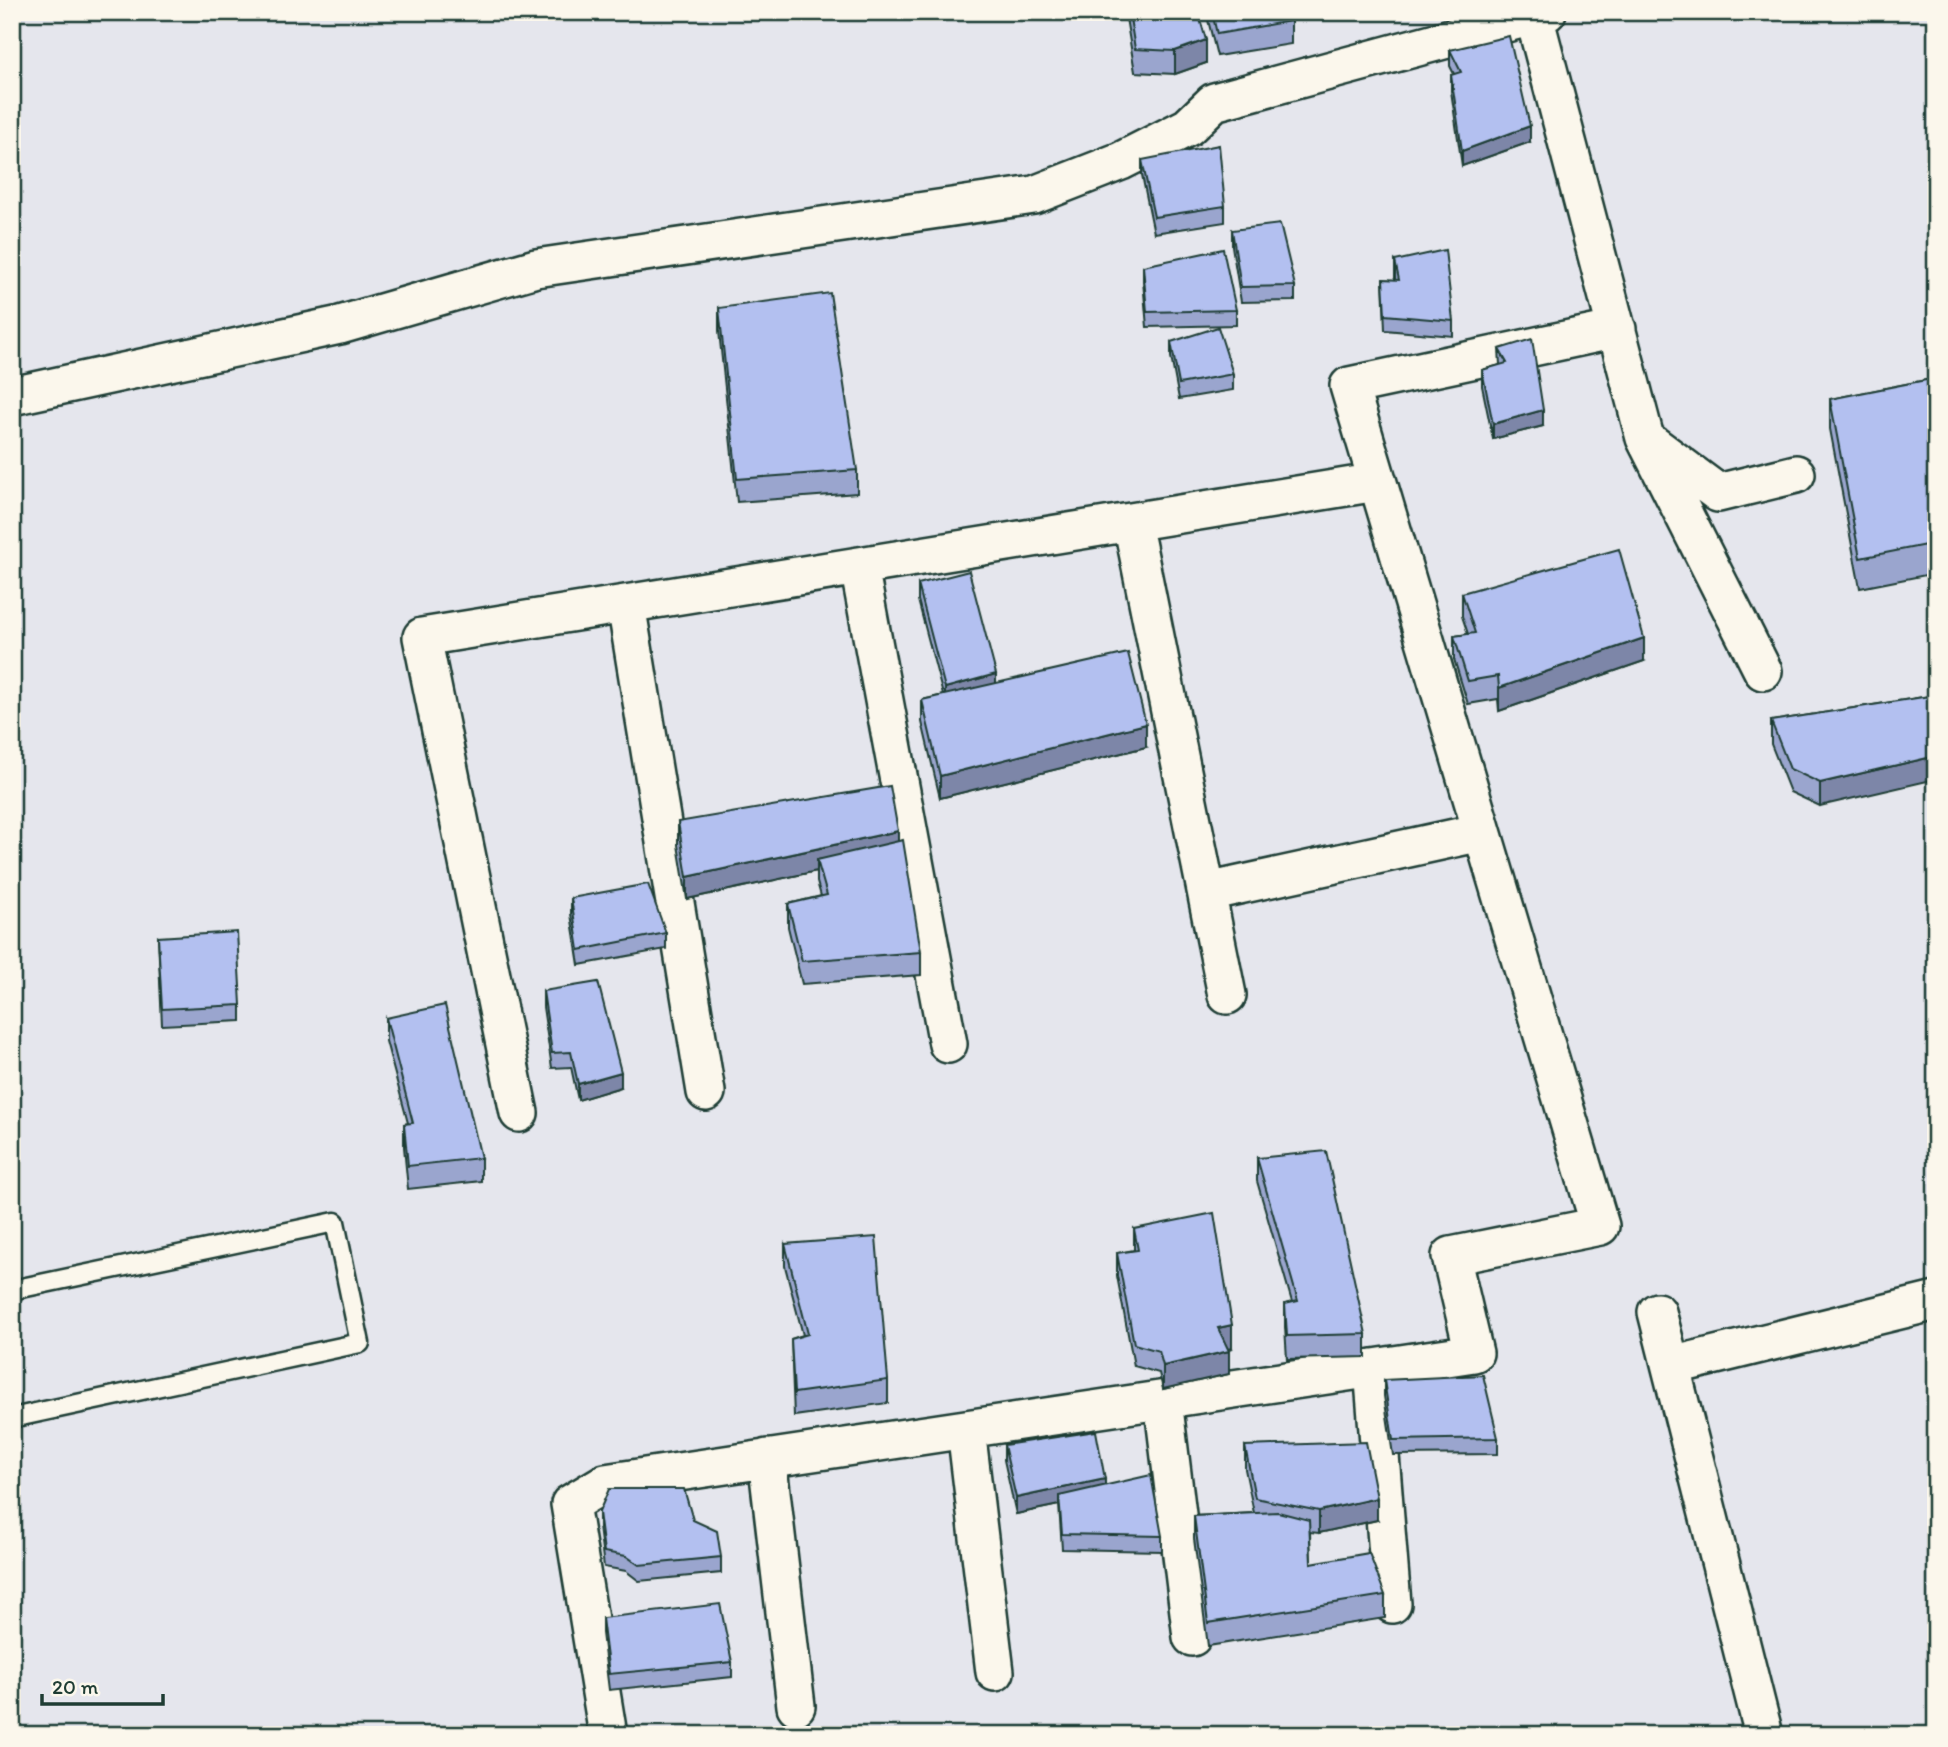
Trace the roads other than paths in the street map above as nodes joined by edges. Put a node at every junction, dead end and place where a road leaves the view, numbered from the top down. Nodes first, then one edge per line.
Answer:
1 (1538, 13) edge
2 (1616, 329) junction
3 (12, 396) edge
4 (1645, 438) junction
5 (1796, 474) dead end
6 (1377, 482) junction
7 (1132, 522) junction
8 (859, 566) junction
9 (625, 604) junction
10 (1763, 671) dead end
11 (1482, 832) junction
12 (1207, 892) junction
13 (1227, 995) dead end
14 (948, 1044) dead end
15 (706, 1092) dead end
16 (519, 1113) dead end
17 (12, 1290) edge
18 (1936, 1301) edge
19 (1657, 1312) dead end
20 (1671, 1366) junction
21 (1373, 1368) junction
22 (1163, 1400) junction
23 (12, 1418) edge
24 (966, 1429) junction
25 (767, 1458) junction
26 (1392, 1604) dead end
27 (1192, 1637) dead end
28 (995, 1672) dead end
29 (796, 1706) dead end
30 (608, 1735) edge
31 (1764, 1735) edge

1 - 2 street
1 - 3 street
2 - 4 street
2 - 6 street
4 - 5 street
4 - 10 street
6 - 7 street
6 - 11 street
7 - 8 street
7 - 12 street
8 - 9 street
8 - 14 street
9 - 15 street
9 - 16 street
11 - 12 street
11 - 21 street
12 - 13 street
17 - 23 lane
18 - 20 street
19 - 20 street
20 - 31 street
21 - 22 street
21 - 26 street
22 - 24 street
22 - 27 street
24 - 25 street
24 - 28 street
25 - 29 street
25 - 30 street

